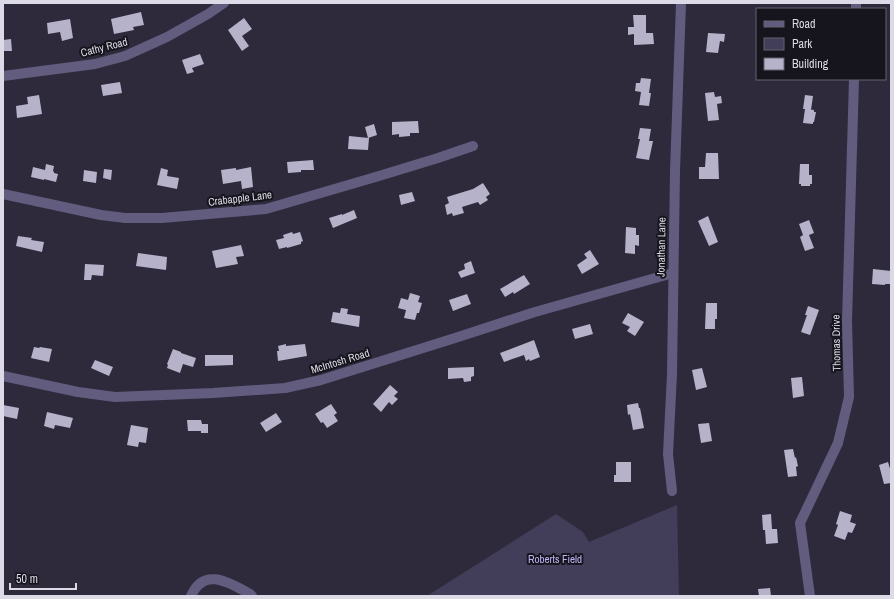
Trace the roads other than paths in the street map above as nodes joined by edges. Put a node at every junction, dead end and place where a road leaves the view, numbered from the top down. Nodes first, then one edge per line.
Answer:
1 (224, 3) edge
2 (681, 3) edge
3 (3, 76) edge
4 (854, 80) edge
5 (473, 146) dead end
6 (3, 194) edge
7 (673, 273) junction
8 (3, 376) edge
9 (672, 491) dead end
10 (191, 596) edge
11 (252, 596) edge
12 (810, 596) edge

1 - 3 street, Cathy Road
2 - 7 street, Jonathan Lane
4 - 12 street, Thomas Drive
5 - 6 street, Crabapple Lane
7 - 8 street, McIntosh Road
7 - 9 street, Jonathan Lane
10 - 11 street

